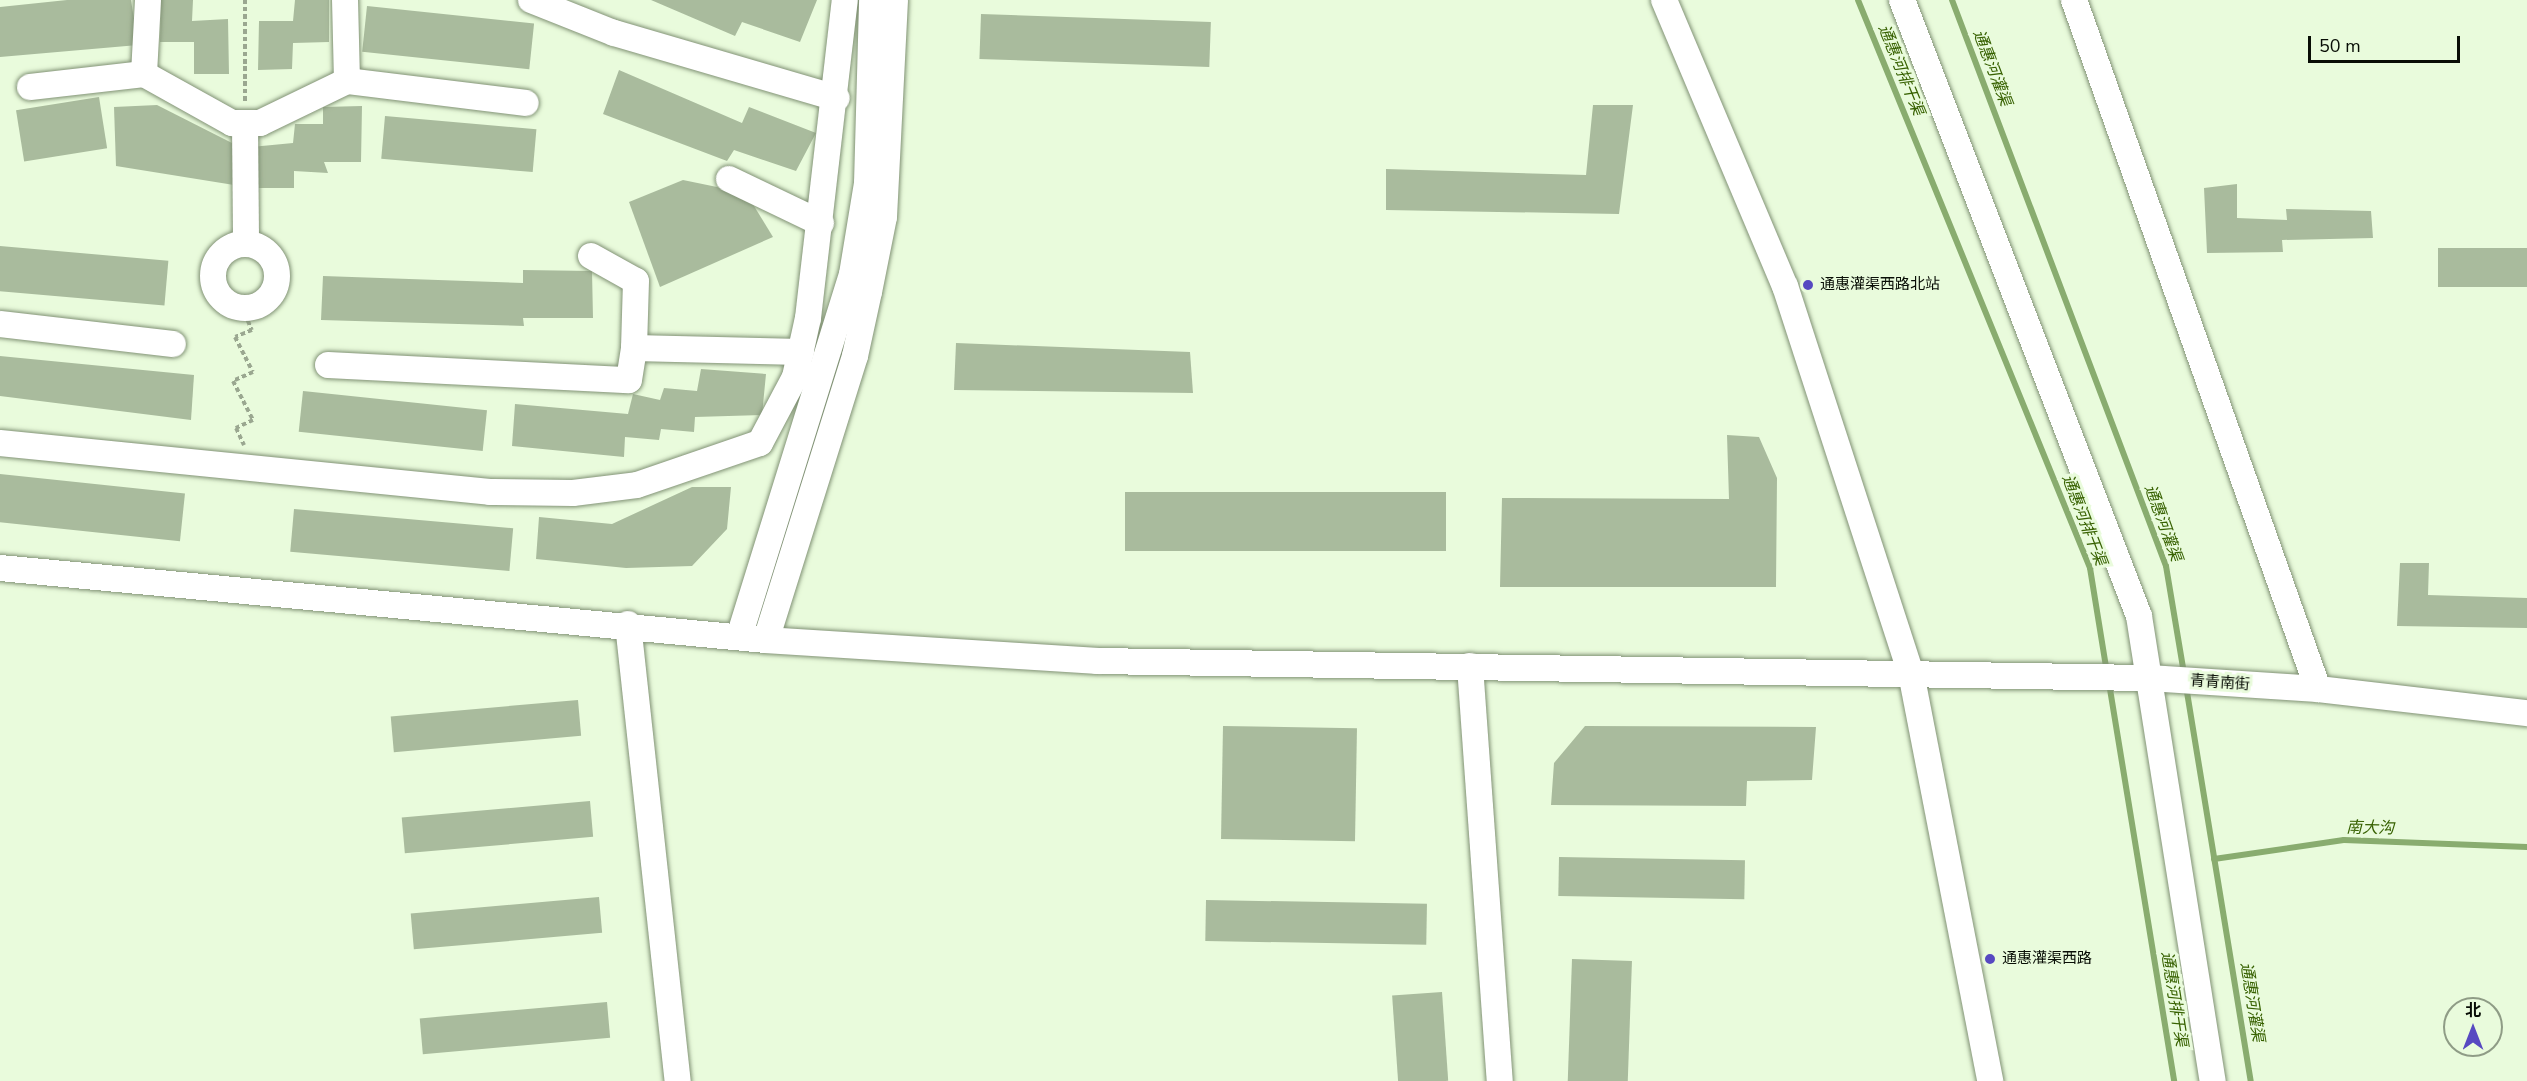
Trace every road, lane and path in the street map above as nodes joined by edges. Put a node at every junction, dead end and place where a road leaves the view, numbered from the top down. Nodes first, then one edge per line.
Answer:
1 (148, 0) edge
2 (245, 0) edge
3 (345, 0) edge
4 (531, 0) edge
5 (845, 0) edge
6 (872, 0) edge
7 (895, 0) edge
8 (1664, 0) edge
9 (1902, 0) edge
10 (2074, 0) edge
11 (144, 74) junction
12 (347, 81) junction
13 (30, 87) dead end
14 (837, 98) junction
15 (526, 103) dead end
16 (245, 123) junction
17 (729, 179) dead end
18 (820, 223) junction
19 (246, 244) junction
20 (591, 256) dead end
21 (242, 307) junction
22 (0, 324) edge
23 (173, 344) dead end
24 (634, 348) junction
25 (801, 352) junction
26 (328, 365) dead end
27 (0, 443) edge
28 (255, 469) junction
29 (0, 568) edge
30 (628, 624) junction
31 (739, 637) junction
32 (766, 640) junction
33 (1470, 666) junction
34 (1911, 673) junction
35 (2149, 678) junction
36 (2318, 689) junction
37 (2527, 713) edge
38 (678, 1081) edge
39 (1500, 1081) edge
40 (1990, 1081) edge
41 (2213, 1081) edge

1 - 11 street
2 - 16 path
3 - 12 street
4 - 14 street
5 - 14 street
6 - 31 street
7 - 32 street
8 - 34 street
9 - 35 street
10 - 36 street
11 - 13 street
11 - 16 street
12 - 15 street
12 - 16 street
14 - 18 street
16 - 19 street
17 - 18 street
18 - 25 street
19 - 21 street
19 - 21 street
20 - 24 street
21 - 28 path
22 - 23 street
24 - 25 street
24 - 26 street
25 - 28 street
27 - 28 street
29 - 30 street, 青青南街
30 - 31 street, 青青南街
30 - 38 street
31 - 32 street, 青青南街
32 - 33 street, 青青南街
33 - 34 street, 青青南街
33 - 39 street
34 - 35 street, 青青南街
34 - 40 street
35 - 36 street, 青青南街
35 - 41 street
36 - 37 street, 青青南街

